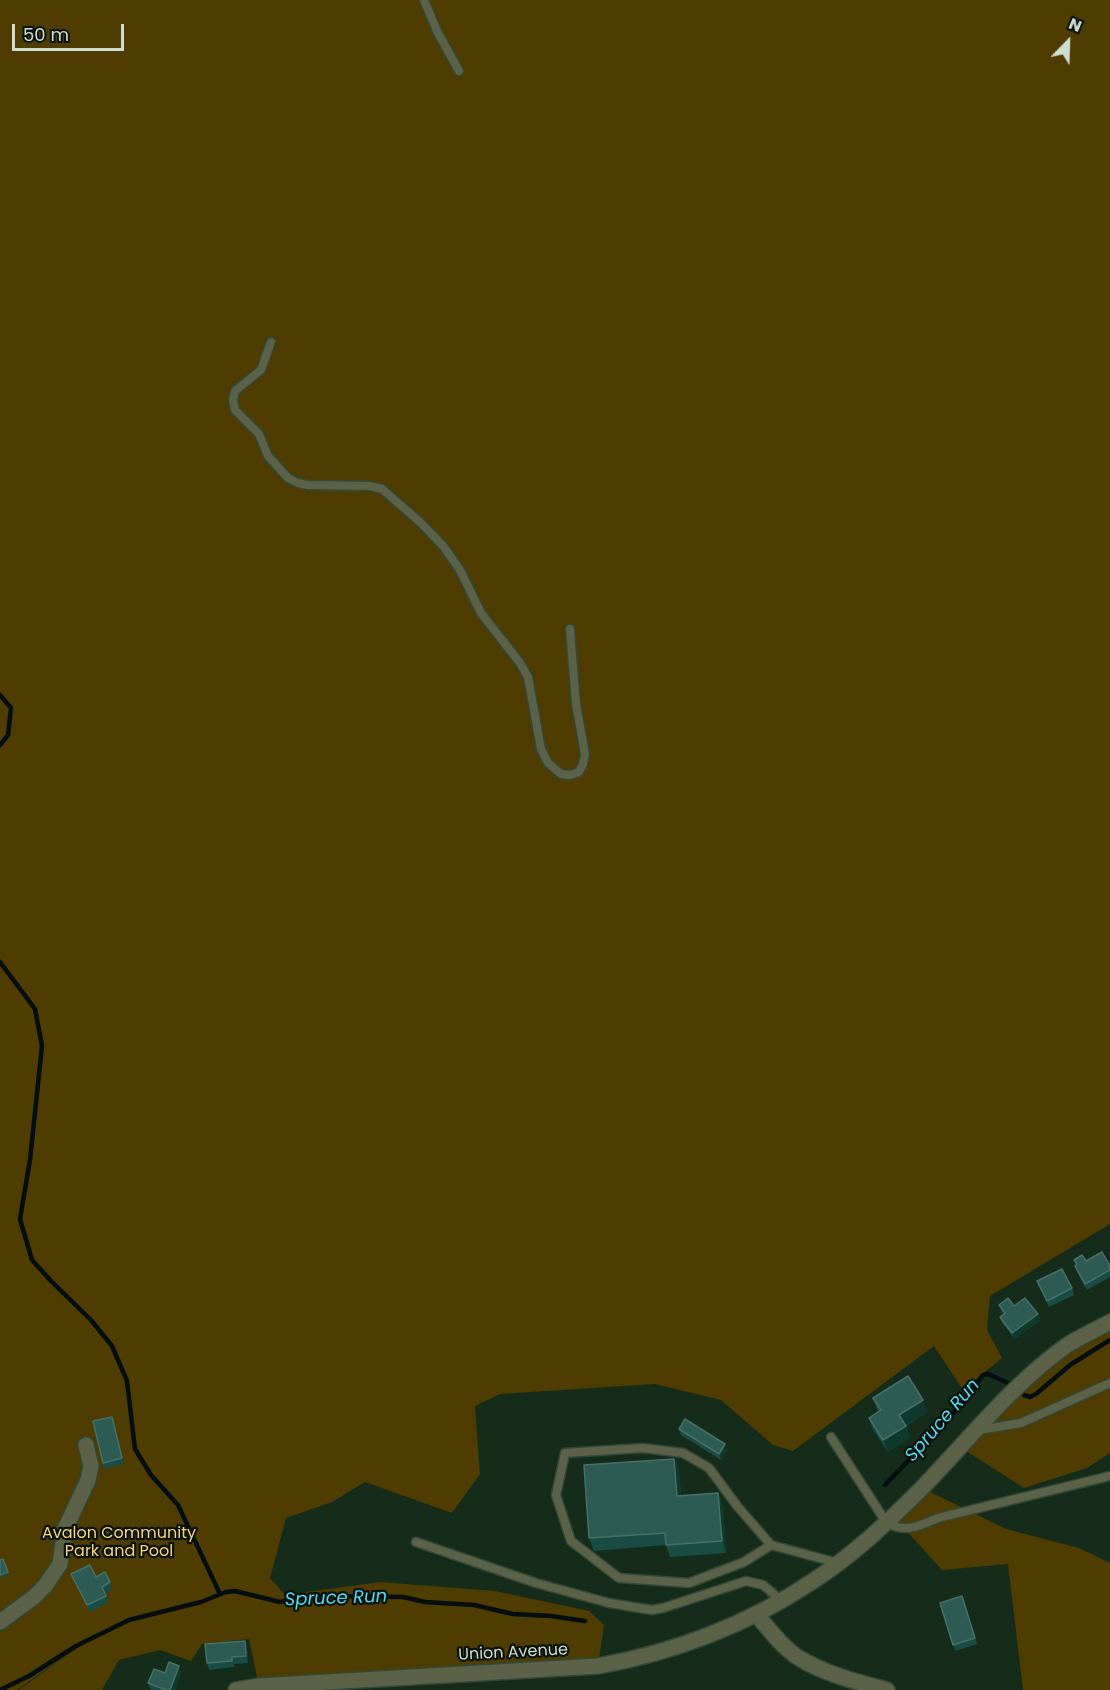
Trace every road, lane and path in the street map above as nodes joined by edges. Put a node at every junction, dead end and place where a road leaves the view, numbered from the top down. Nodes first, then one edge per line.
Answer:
1 (424, 0) edge
2 (459, 71) dead end
3 (271, 342) dead end
4 (570, 629) dead end
5 (1110, 1322) edge
6 (1110, 1383) edge
7 (975, 1431) junction
8 (831, 1437) dead end
9 (87, 1444) dead end
10 (1110, 1476) edge
11 (886, 1522) junction
12 (416, 1542) dead end
13 (771, 1545) junction
14 (838, 1563) junction
15 (781, 1600) junction
16 (756, 1614) junction
17 (0, 1622) edge
18 (236, 1690) edge
19 (887, 1690) edge

1 - 2 lane
3 - 4 lane
5 - 7 street, Union Avenue
6 - 7 lane
7 - 11 street, Union Avenue
8 - 11 lane
9 - 17 street
10 - 11 lane
11 - 14 street, Union Avenue
12 - 15 lane
13 - 13 lane
13 - 14 lane
14 - 15 street, Union Avenue
15 - 16 street, Union Avenue
16 - 18 street, Union Avenue
16 - 19 street

